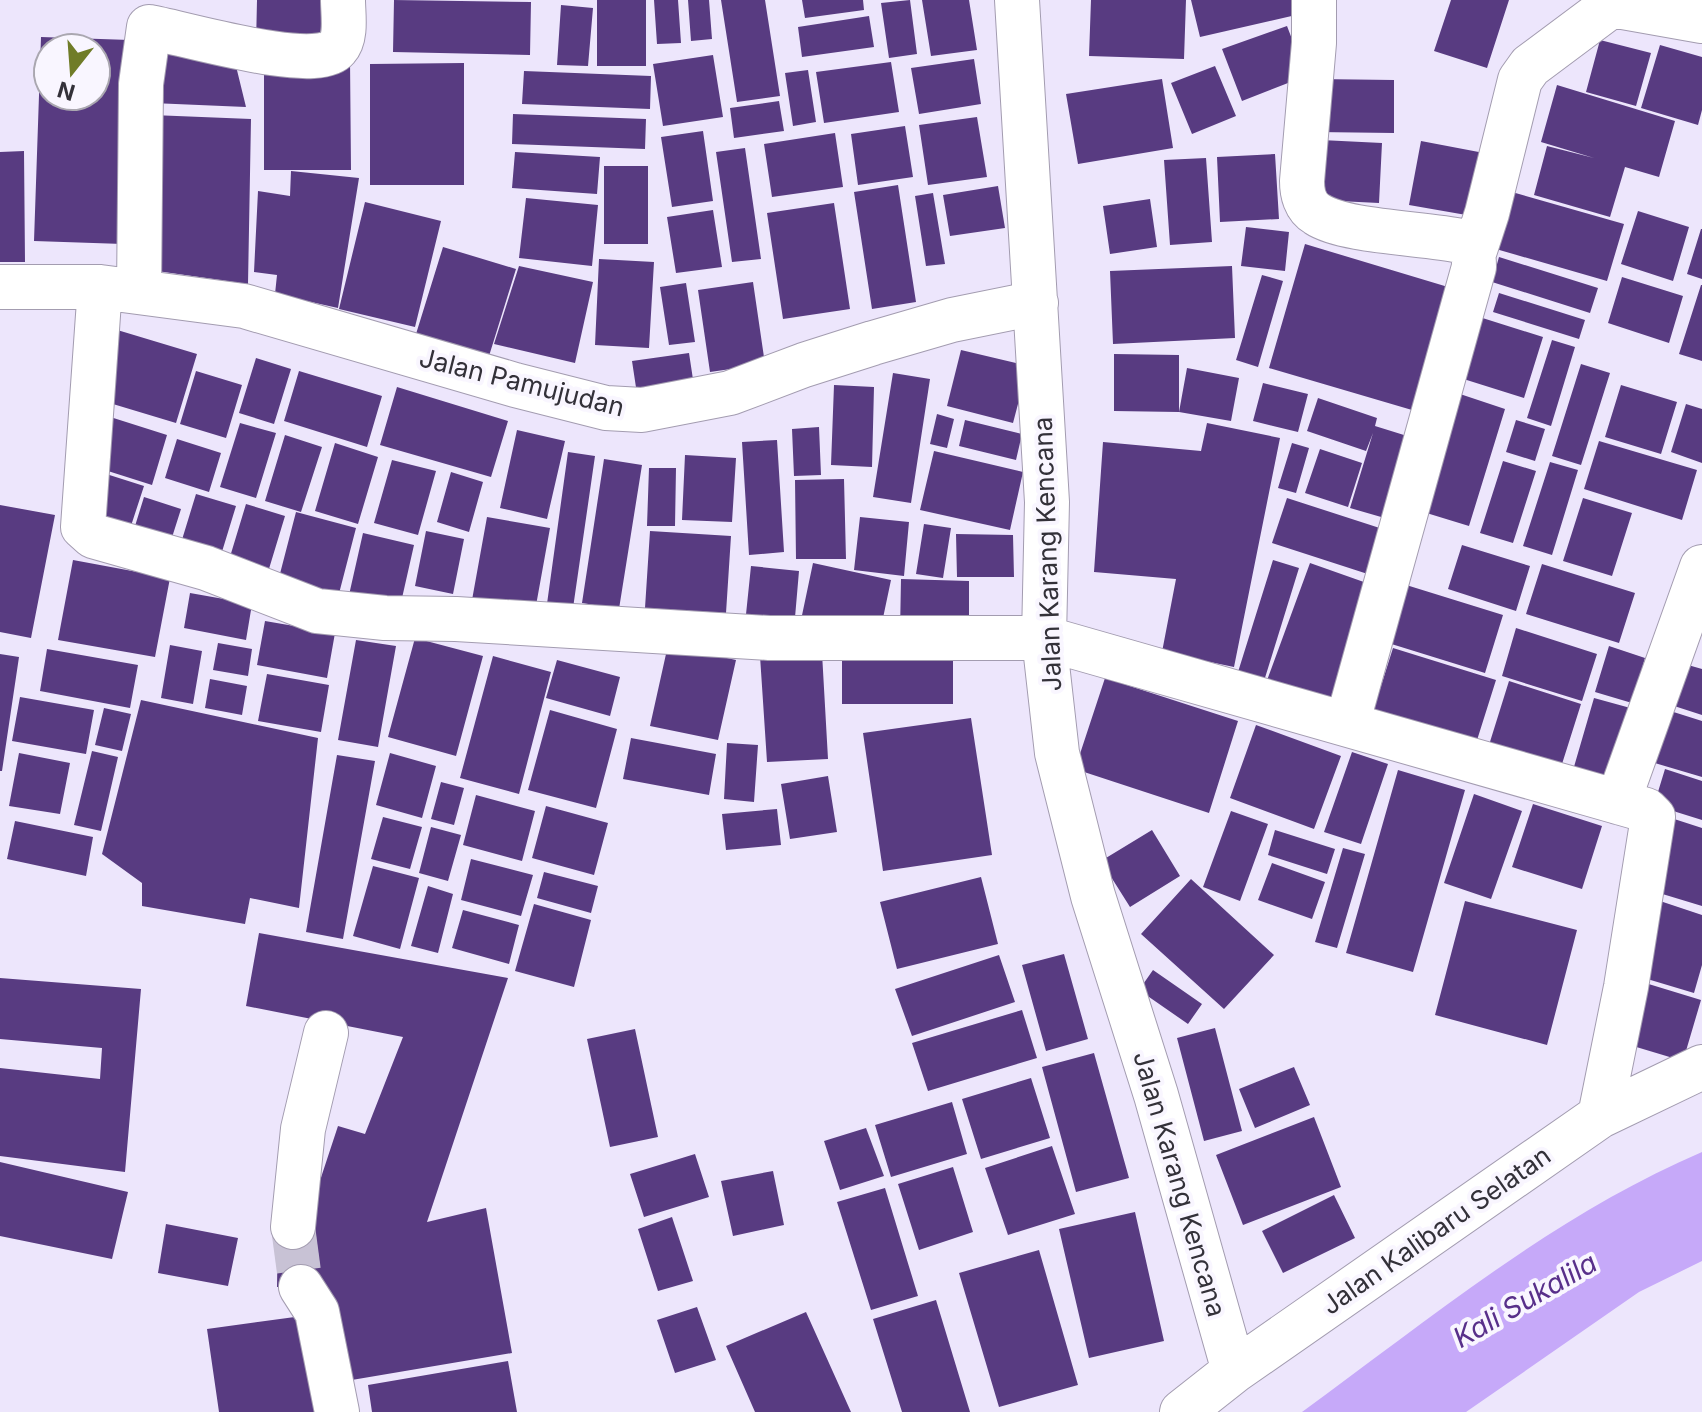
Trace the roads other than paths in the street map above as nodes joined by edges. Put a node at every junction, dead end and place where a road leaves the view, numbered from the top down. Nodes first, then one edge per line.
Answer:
1 (343, 0) edge
2 (1017, 0) edge
3 (1314, 0) edge
4 (1702, 21) edge
5 (1474, 253) junction
6 (0, 287) edge
7 (120, 289) junction
8 (1036, 303) junction
9 (1702, 567) edge
10 (1044, 638) junction
11 (1347, 724) junction
12 (1618, 802) junction
13 (326, 1033) dead end
14 (1702, 1067) edge
15 (1600, 1116) junction
16 (293, 1227) tunnel mouth
17 (301, 1287) tunnel mouth
18 (1234, 1371) junction
19 (337, 1412) edge
20 (1182, 1412) edge

1 - 7 street
2 - 8 street, Jalan Karang Kencana
3 - 5 street
4 - 5 street
5 - 11 street
6 - 7 street, Jalan Pamujudan
7 - 8 street, Jalan Pamujudan
7 - 10 street
8 - 10 street, Jalan Karang Kencana
9 - 12 street
10 - 11 street
10 - 18 street, Jalan Karang Kencana
11 - 12 street
12 - 15 street
13 - 16 street
14 - 15 street, Jalan Kalibaru Selatan
15 - 18 street, Jalan Kalibaru Selatan
17 - 19 street
18 - 20 street, Jalan Kalibaru Selatan

